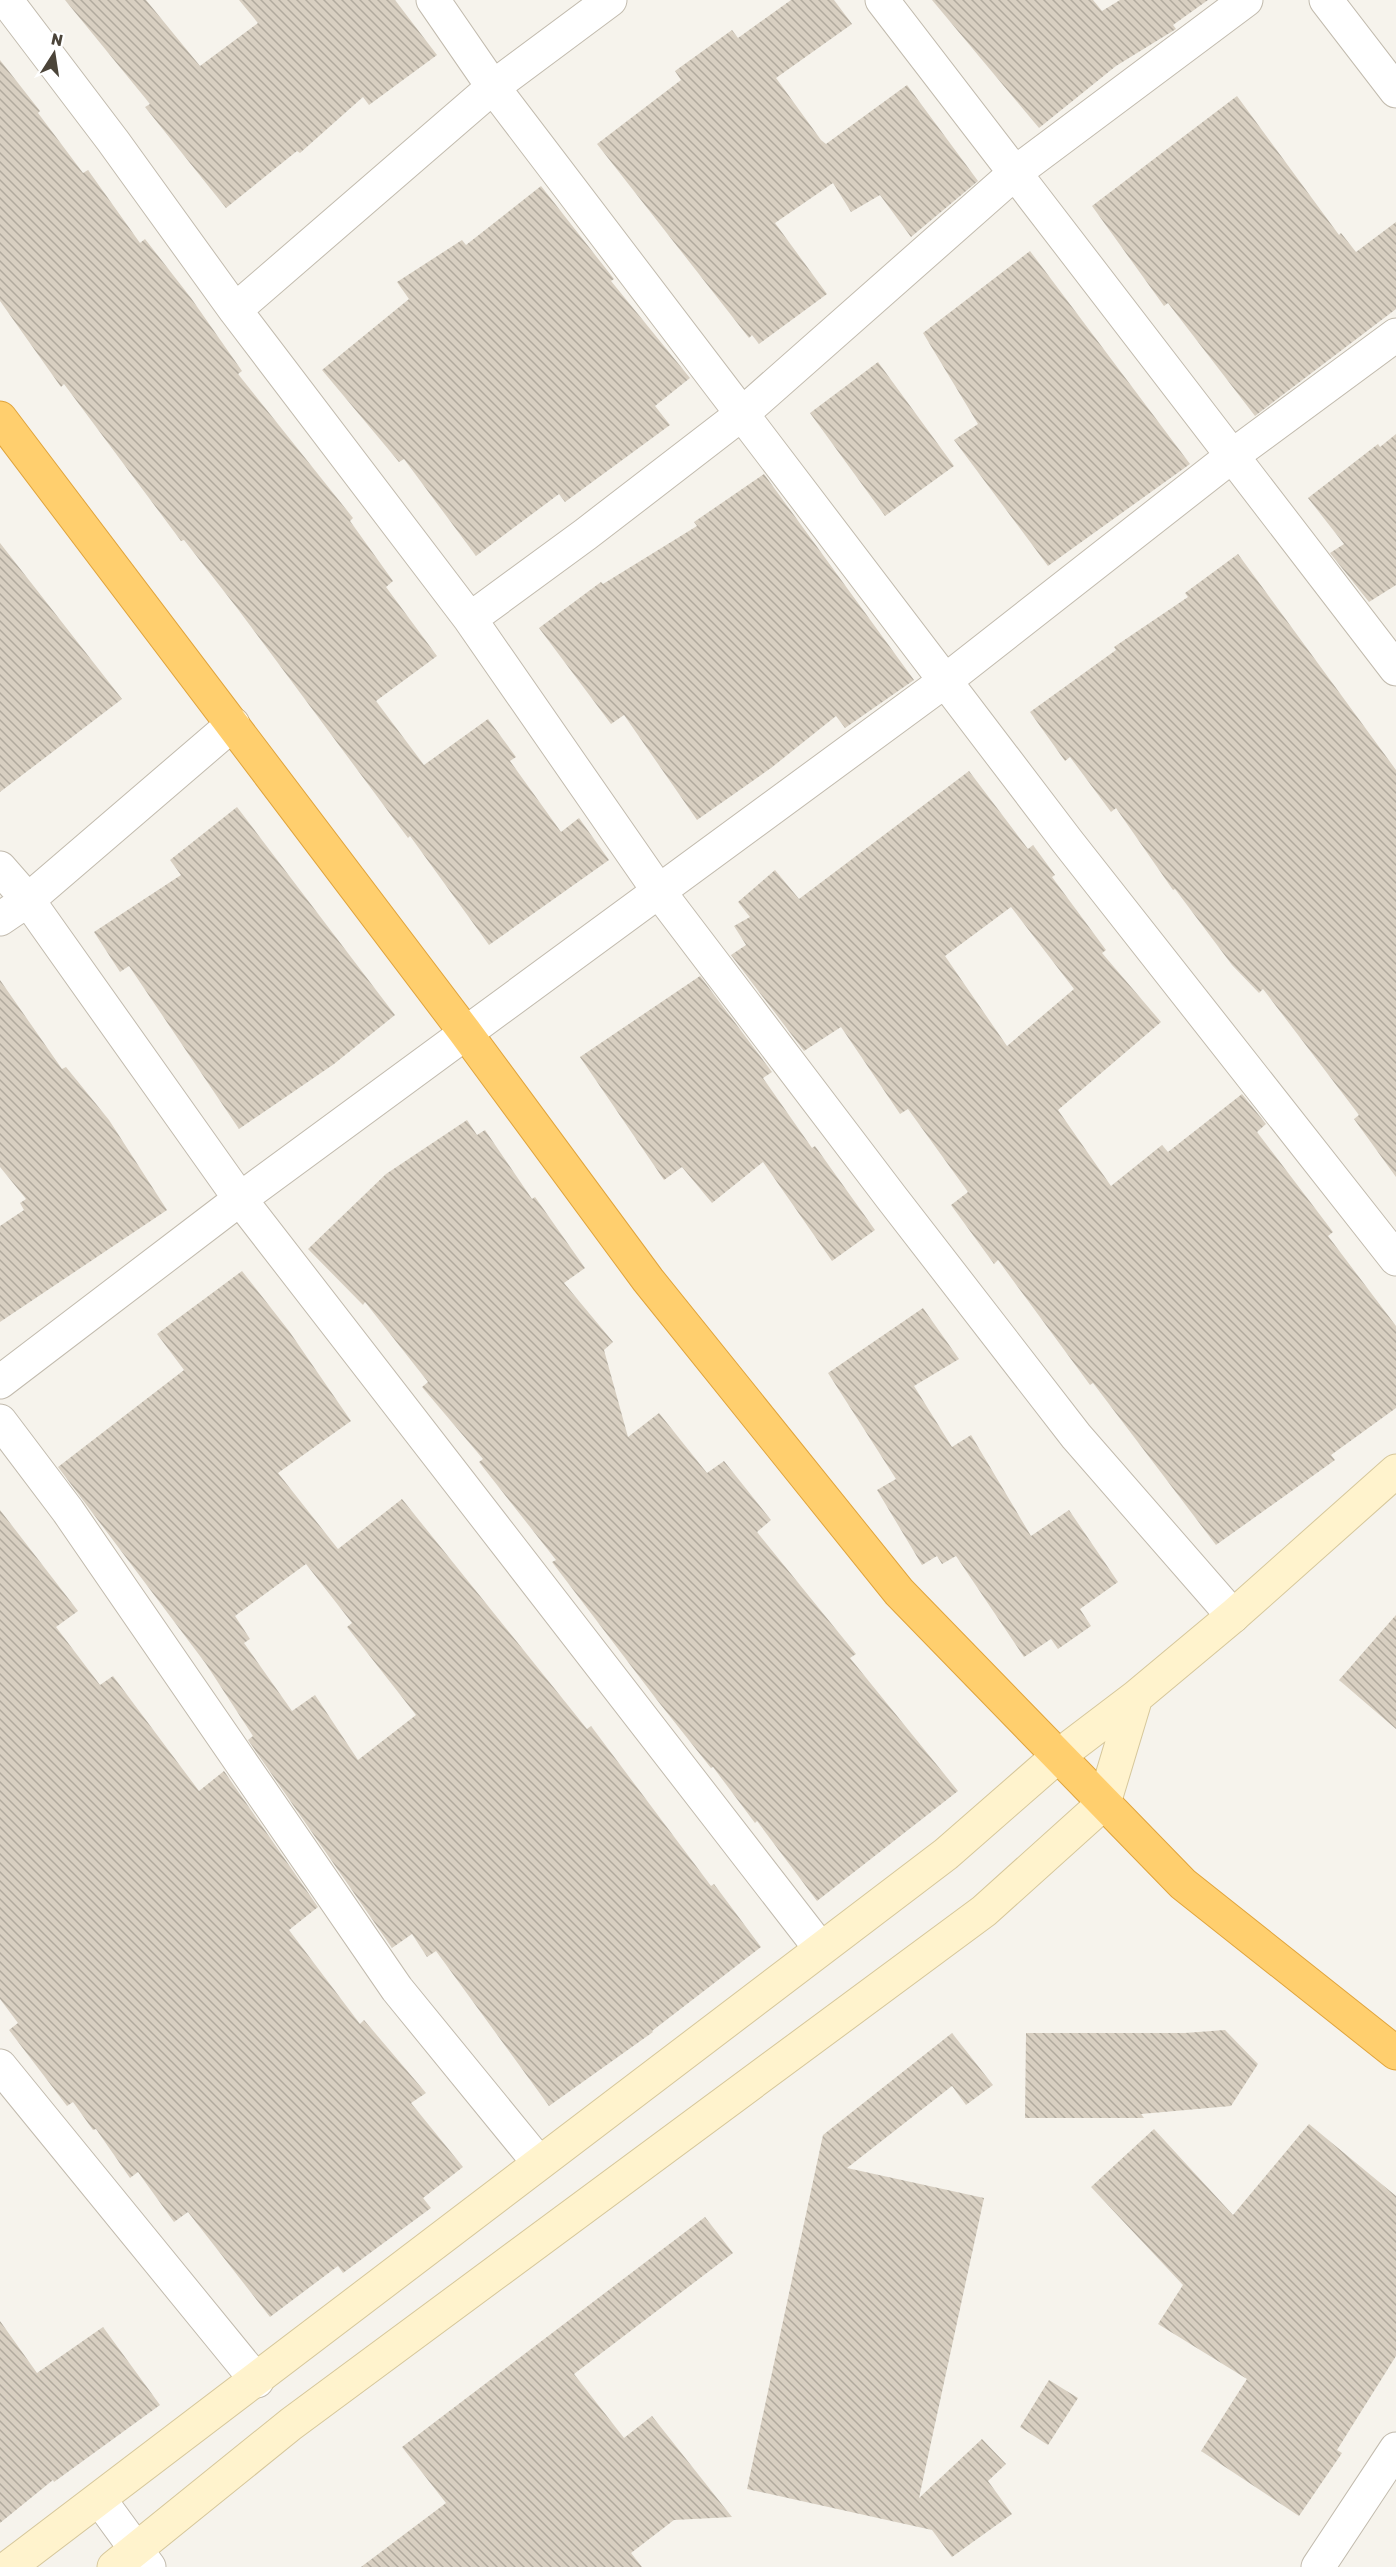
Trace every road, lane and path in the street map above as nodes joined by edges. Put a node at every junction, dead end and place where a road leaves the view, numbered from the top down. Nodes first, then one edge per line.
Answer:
1 (6, 0) edge
2 (433, 0) edge
3 (610, 0) edge
4 (882, 0) edge
5 (1246, 0) edge
6 (1326, 0) edge
7 (493, 87) junction
8 (1396, 91) edge
9 (1016, 172) junction
10 (235, 310) junction
11 (1396, 335) edge
12 (743, 413) junction
13 (0, 418) edge
14 (1232, 456) junction
15 (470, 619) junction
16 (1396, 669) edge
17 (945, 681) junction
18 (233, 724) junction
19 (0, 868) edge
20 (660, 893) junction
21 (28, 900) junction
22 (0, 919) edge
23 (465, 1032) junction
24 (240, 1199) junction
25 (1396, 1259) edge
26 (0, 1382) edge
27 (0, 1421) edge
28 (1396, 1471) edge
29 (1233, 1616) junction
30 (1137, 1697) junction
31 (1057, 1757) junction
32 (1104, 1803) junction
33 (820, 1948) junction
34 (1396, 2053) edge
35 (0, 2066) edge
36 (539, 2163) junction
37 (257, 2381) junction
38 (1396, 2449) edge
39 (100, 2500) junction
40 (134, 2562) edge
41 (9, 2567) edge
42 (1318, 2567) edge

1 - 10 street
2 - 7 street
3 - 7 street
4 - 9 street
5 - 9 street
6 - 8 street
7 - 10 street
7 - 12 street
9 - 12 street
9 - 14 street
10 - 15 street
11 - 14 street
12 - 15 street
12 - 17 street
13 - 18 highway
14 - 16 street
14 - 17 street
15 - 20 street
17 - 20 street
17 - 25 street
18 - 21 street
18 - 23 highway
19 - 21 street
20 - 23 street
20 - 29 street
21 - 22 street
21 - 24 street
23 - 24 street
23 - 31 highway
24 - 26 street
24 - 33 street
27 - 36 street
28 - 29 main road
29 - 30 main road
30 - 31 main road
30 - 32 main road
31 - 32 highway
31 - 33 main road
32 - 34 highway
32 - 40 main road
33 - 36 main road
35 - 37 street
36 - 37 main road
37 - 39 main road
38 - 42 street
39 - 40 street
39 - 41 main road

